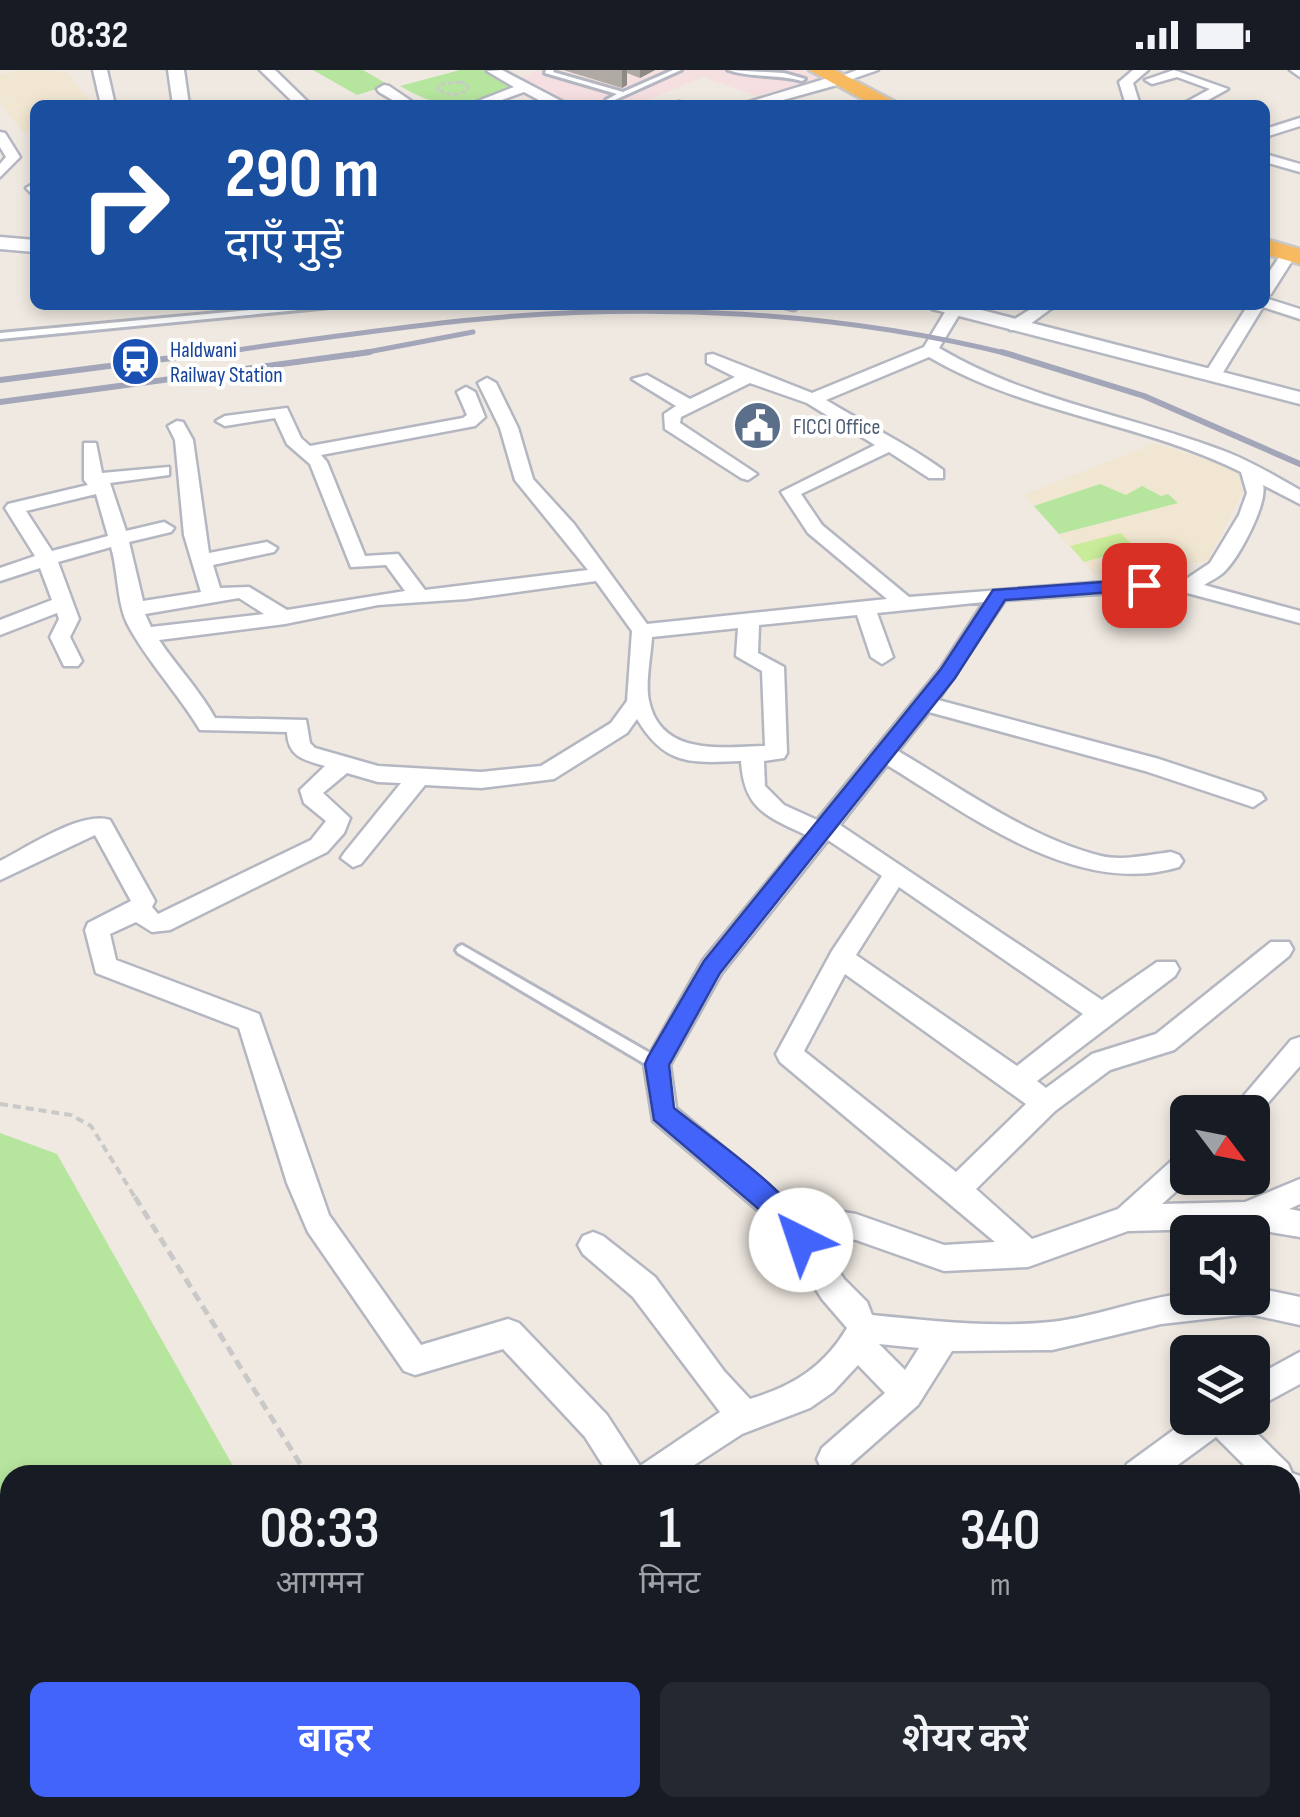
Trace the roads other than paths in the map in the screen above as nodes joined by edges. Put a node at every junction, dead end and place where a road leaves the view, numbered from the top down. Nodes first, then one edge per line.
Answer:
1 (100, 70) edge
2 (176, 70) edge
3 (266, 70) edge
4 (495, 70) edge
5 (551, 70) edge
6 (678, 70) edge
7 (731, 70) edge
8 (871, 70) edge
9 (1146, 75) edge
10 (819, 76) edge
11 (629, 80) dead end
12 (645, 84) junction
13 (523, 88) junction
14 (384, 89) dead end
15 (622, 94) junction
16 (107, 100) edge
17 (181, 100) edge
18 (299, 100) edge
19 (402, 100) edge
20 (489, 100) edge
21 (548, 100) edge
22 (610, 100) edge
23 (759, 100) edge
24 (878, 100) edge
25 (1131, 100) edge
26 (1198, 100) edge
27 (1300, 122) edge
28 (1270, 131) edge
29 (0, 136) edge
30 (14, 157) edge
31 (1270, 159) edge
32 (1300, 168) edge
33 (0, 173) edge
34 (0, 244) edge
35 (30, 246) edge
36 (1290, 250) edge
37 (1270, 284) edge
38 (1270, 305) edge
39 (277, 310) edge
40 (945, 310) edge
41 (954, 310) edge
42 (1040, 310) edge
43 (1253, 310) edge
44 (1300, 314) edge
45 (1016, 326) junction
46 (0, 336) edge
47 (930, 350) junction
48 (713, 359) dead end
49 (1212, 375) junction
50 (749, 378) junction
51 (641, 380) dead end
52 (488, 383) dead end
53 (466, 392) dead end
54 (1300, 398) edge
55 (813, 399) junction
56 (689, 406) junction
57 (224, 421) dead end
58 (177, 426) dead end
59 (887, 445) junction
60 (90, 446) dead end
61 (306, 452) junction
62 (162, 470) dead end
63 (1250, 470) junction
64 (748, 474) dead end
65 (936, 474) dead end
66 (98, 483) junction
67 (1300, 498) edge
68 (7, 510) edge
69 (164, 528) dead end
70 (119, 540) junction
71 (267, 548) dead end
72 (47, 559) junction
73 (201, 561) junction
74 (598, 575) junction
75 (0, 576) edge
76 (1188, 587) junction
77 (999, 594) junction
78 (212, 596) junction
79 (419, 596) junction
80 (63, 603) junction
81 (907, 606) junction
82 (134, 609) junction
83 (866, 610) junction
84 (1300, 617) edge
85 (286, 618) junction
86 (749, 621) junction
87 (0, 628) edge
88 (642, 631) junction
89 (143, 635) junction
90 (882, 657) dead end
91 (72, 661) dead end
92 (638, 702) junction
93 (925, 704) junction
94 (883, 752) junction
95 (752, 754) junction
96 (341, 765) junction
97 (419, 776) junction
98 (1253, 799) dead end
99 (823, 830) junction
100 (353, 858) dead end
101 (1171, 862) dead end
102 (0, 871) edge
103 (896, 872) junction
104 (138, 909) junction
105 (1280, 948) dead end
106 (462, 950) dead end
107 (840, 958) junction
108 (1166, 969) dead end
109 (1102, 1014) junction
110 (1300, 1048) edge
111 (657, 1064) junction
112 (1018, 1081) junction
113 (1258, 1095) edge
114 (1045, 1103) junction
115 (1170, 1180) edge
116 (957, 1190) junction
117 (1300, 1191) edge
118 (784, 1215) junction
119 (1247, 1215) edge
120 (1170, 1217) edge
121 (1128, 1218) junction
122 (1270, 1219) edge
123 (1300, 1224) edge
124 (593, 1245) dead end
125 (1028, 1254) junction
126 (1300, 1310) edge
127 (860, 1336) junction
128 (944, 1337) junction
129 (1300, 1366) edge
130 (1270, 1384) edge
131 (907, 1394) junction
132 (745, 1416) junction
133 (1193, 1435) edge
134 (1235, 1435) edge
135 (833, 1459) dead end
136 (620, 1465) edge
137 (666, 1465) edge
138 (1152, 1465) edge
139 (1266, 1465) edge

1 - 16 street
2 - 17 street
3 - 18 street
4 - 13 street
5 - 15 lane
6 - 12 lane
7 - 10 lane
8 - 10 street
9 - 25 street
9 - 26 street
10 - 23 street
10 - 24 highway
11 - 12 lane
12 - 15 lane
13 - 20 street
13 - 21 street
14 - 19 street
15 - 22 lane
27 - 28 street
29 - 30 street
30 - 33 street
31 - 32 street
34 - 35 street
36 - 37 street
38 - 44 street
39 - 46 lane
40 - 47 street
41 - 45 street
42 - 45 street
43 - 49 street
45 - 49 street
47 - 55 street
47 - 63 street
48 - 50 street
49 - 54 street
50 - 55 street
50 - 56 street
51 - 56 street
52 - 74 street
53 - 61 street
55 - 59 street
56 - 64 street
57 - 61 street
58 - 73 street
59 - 65 street
59 - 81 street
60 - 66 street
61 - 79 street
62 - 66 street
63 - 67 street
63 - 76 street
66 - 68 street
66 - 70 street
68 - 72 street
69 - 70 street
70 - 72 street
70 - 82 street
71 - 73 street
72 - 75 street
72 - 80 street
73 - 78 street
74 - 79 street
74 - 88 street
76 - 77 street
76 - 84 street
77 - 81 street
77 - 93 street
78 - 82 street
78 - 85 street
79 - 85 street
80 - 87 street
80 - 91 street
81 - 83 street
82 - 89 street
83 - 86 street
83 - 90 street
85 - 89 street
86 - 88 street
86 - 95 street
88 - 92 street
89 - 96 street
92 - 95 street
92 - 97 street
93 - 94 street
93 - 98 street
94 - 99 street
94 - 101 street
95 - 99 street
96 - 97 street
96 - 104 street
97 - 100 street
99 - 103 street
99 - 111 street
102 - 104 street
103 - 107 street
103 - 109 street
104 - 136 street
105 - 114 street
106 - 111 lane
107 - 112 street
107 - 116 street
108 - 109 street
109 - 112 street
110 - 113 street
111 - 118 street
112 - 114 street
114 - 116 street
115 - 121 street
116 - 125 street
117 - 119 street
118 - 125 street
118 - 127 street
120 - 121 street
121 - 125 street
122 - 123 street
124 - 132 street
126 - 128 street
127 - 128 street
127 - 131 street
127 - 132 street
128 - 131 street
129 - 130 street
131 - 135 street
132 - 137 street
133 - 138 street
134 - 139 street

